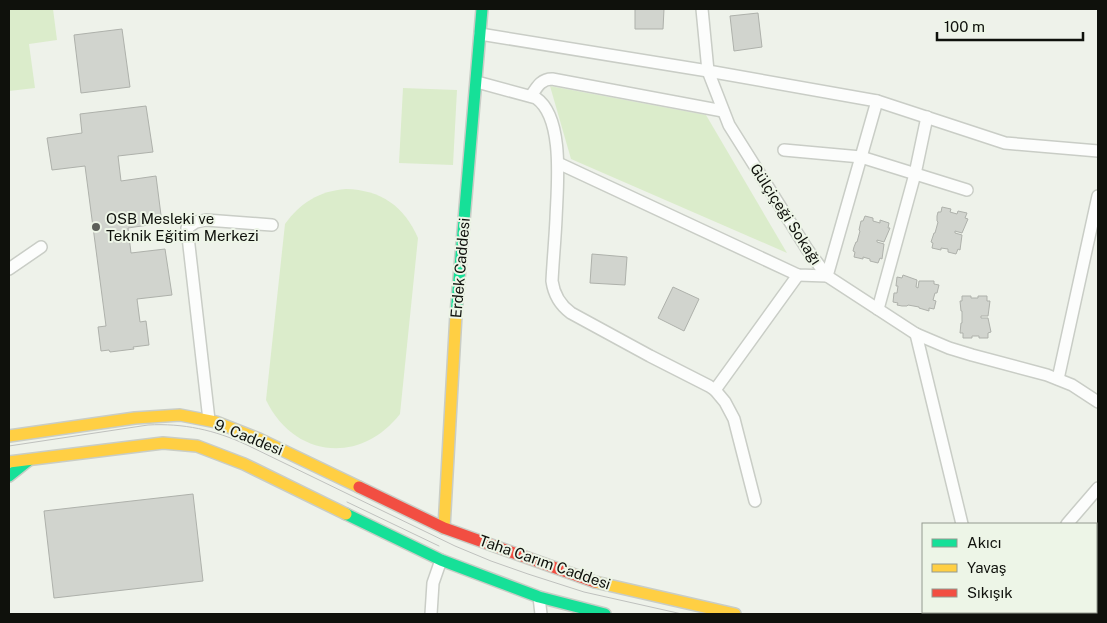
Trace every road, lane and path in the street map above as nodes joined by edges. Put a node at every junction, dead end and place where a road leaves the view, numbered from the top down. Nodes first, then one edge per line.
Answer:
1 (482, 9) edge
2 (702, 9) edge
3 (480, 34) junction
4 (708, 71) junction
5 (477, 82) junction
6 (531, 96) junction
7 (877, 100) junction
8 (723, 111) junction
9 (927, 117) junction
10 (784, 150) dead end
11 (1098, 151) edge
12 (861, 157) junction
13 (558, 163) junction
14 (914, 174) junction
15 (968, 190) dead end
16 (1098, 196) edge
17 (272, 225) dead end
18 (40, 247) dead end
19 (9, 269) edge
20 (798, 274) junction
21 (827, 276) junction
22 (878, 309) junction
23 (916, 334) junction
24 (1058, 379) junction
25 (715, 390) junction
26 (1098, 402) edge
27 (209, 420) junction
28 (9, 430) edge
29 (26, 434) junction
30 (9, 436) edge
31 (30, 459) junction
32 (9, 462) edge
33 (9, 476) edge
34 (1098, 488) edge
35 (755, 501) dead end
36 (962, 523) edge
37 (1068, 523) edge
38 (444, 528) junction
39 (441, 560) junction
40 (539, 597) junction
41 (431, 614) edge
42 (541, 614) edge
43 (605, 614) edge
44 (735, 614) edge

1 - 3 main road, Erdek Caddesi
2 - 4 street, Gülçiçeği Sokağı
3 - 4 street
3 - 5 main road, Erdek Caddesi
4 - 7 street
4 - 8 street, Gülçiçeği Sokağı
5 - 6 street
5 - 38 main road, Erdek Caddesi
6 - 8 street
6 - 13 street
7 - 9 street
7 - 12 street
8 - 21 street, Gülçiçeği Sokağı
9 - 11 street
9 - 14 street
10 - 12 street
12 - 14 street
12 - 21 street
13 - 20 street
13 - 25 street
14 - 15 street
14 - 22 street
16 - 24 street
17 - 27 street
18 - 19 street
20 - 21 street
20 - 25 street
21 - 22 street, Gülçiçeği Sokağı
22 - 23 street, Gülçiçeği Sokağı
23 - 24 street, Gülçiçeği Sokağı
23 - 36 street
24 - 26 street, Gülçiçeği Sokağı
25 - 35 street
27 - 29 main road, 9. Caddesi
27 - 38 main road, 9. Caddesi
28 - 29 main road
29 - 30 main road, 9. Caddesi
31 - 32 main road, 9. Caddesi
31 - 33 main road
31 - 39 main road, 9. Caddesi
34 - 37 street
38 - 44 main road, Taha Carım Caddesi
39 - 40 main road, Taha Carım Caddesi
39 - 41 street
40 - 42 street
40 - 43 main road, Taha Carım Caddesi

